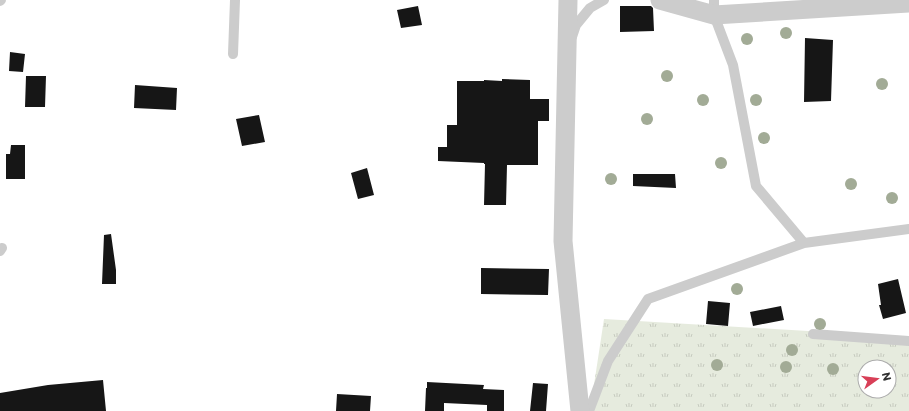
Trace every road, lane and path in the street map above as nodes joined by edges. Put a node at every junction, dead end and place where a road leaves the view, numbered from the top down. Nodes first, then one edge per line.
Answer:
1 (235, 0) edge
2 (568, 0) edge
3 (604, 0) edge
4 (660, 0) edge
5 (901, 5) edge
6 (714, 7) edge
7 (567, 50) junction
8 (233, 54) dead end
9 (909, 229) edge
10 (804, 243) junction
11 (812, 334) dead end
12 (909, 341) edge
13 (580, 411) edge
14 (589, 411) edge

1 - 8 lane
2 - 7 street
3 - 7 lane
4 - 6 street
5 - 6 street
6 - 10 lane
7 - 13 street
9 - 10 lane
10 - 14 lane
11 - 12 lane

